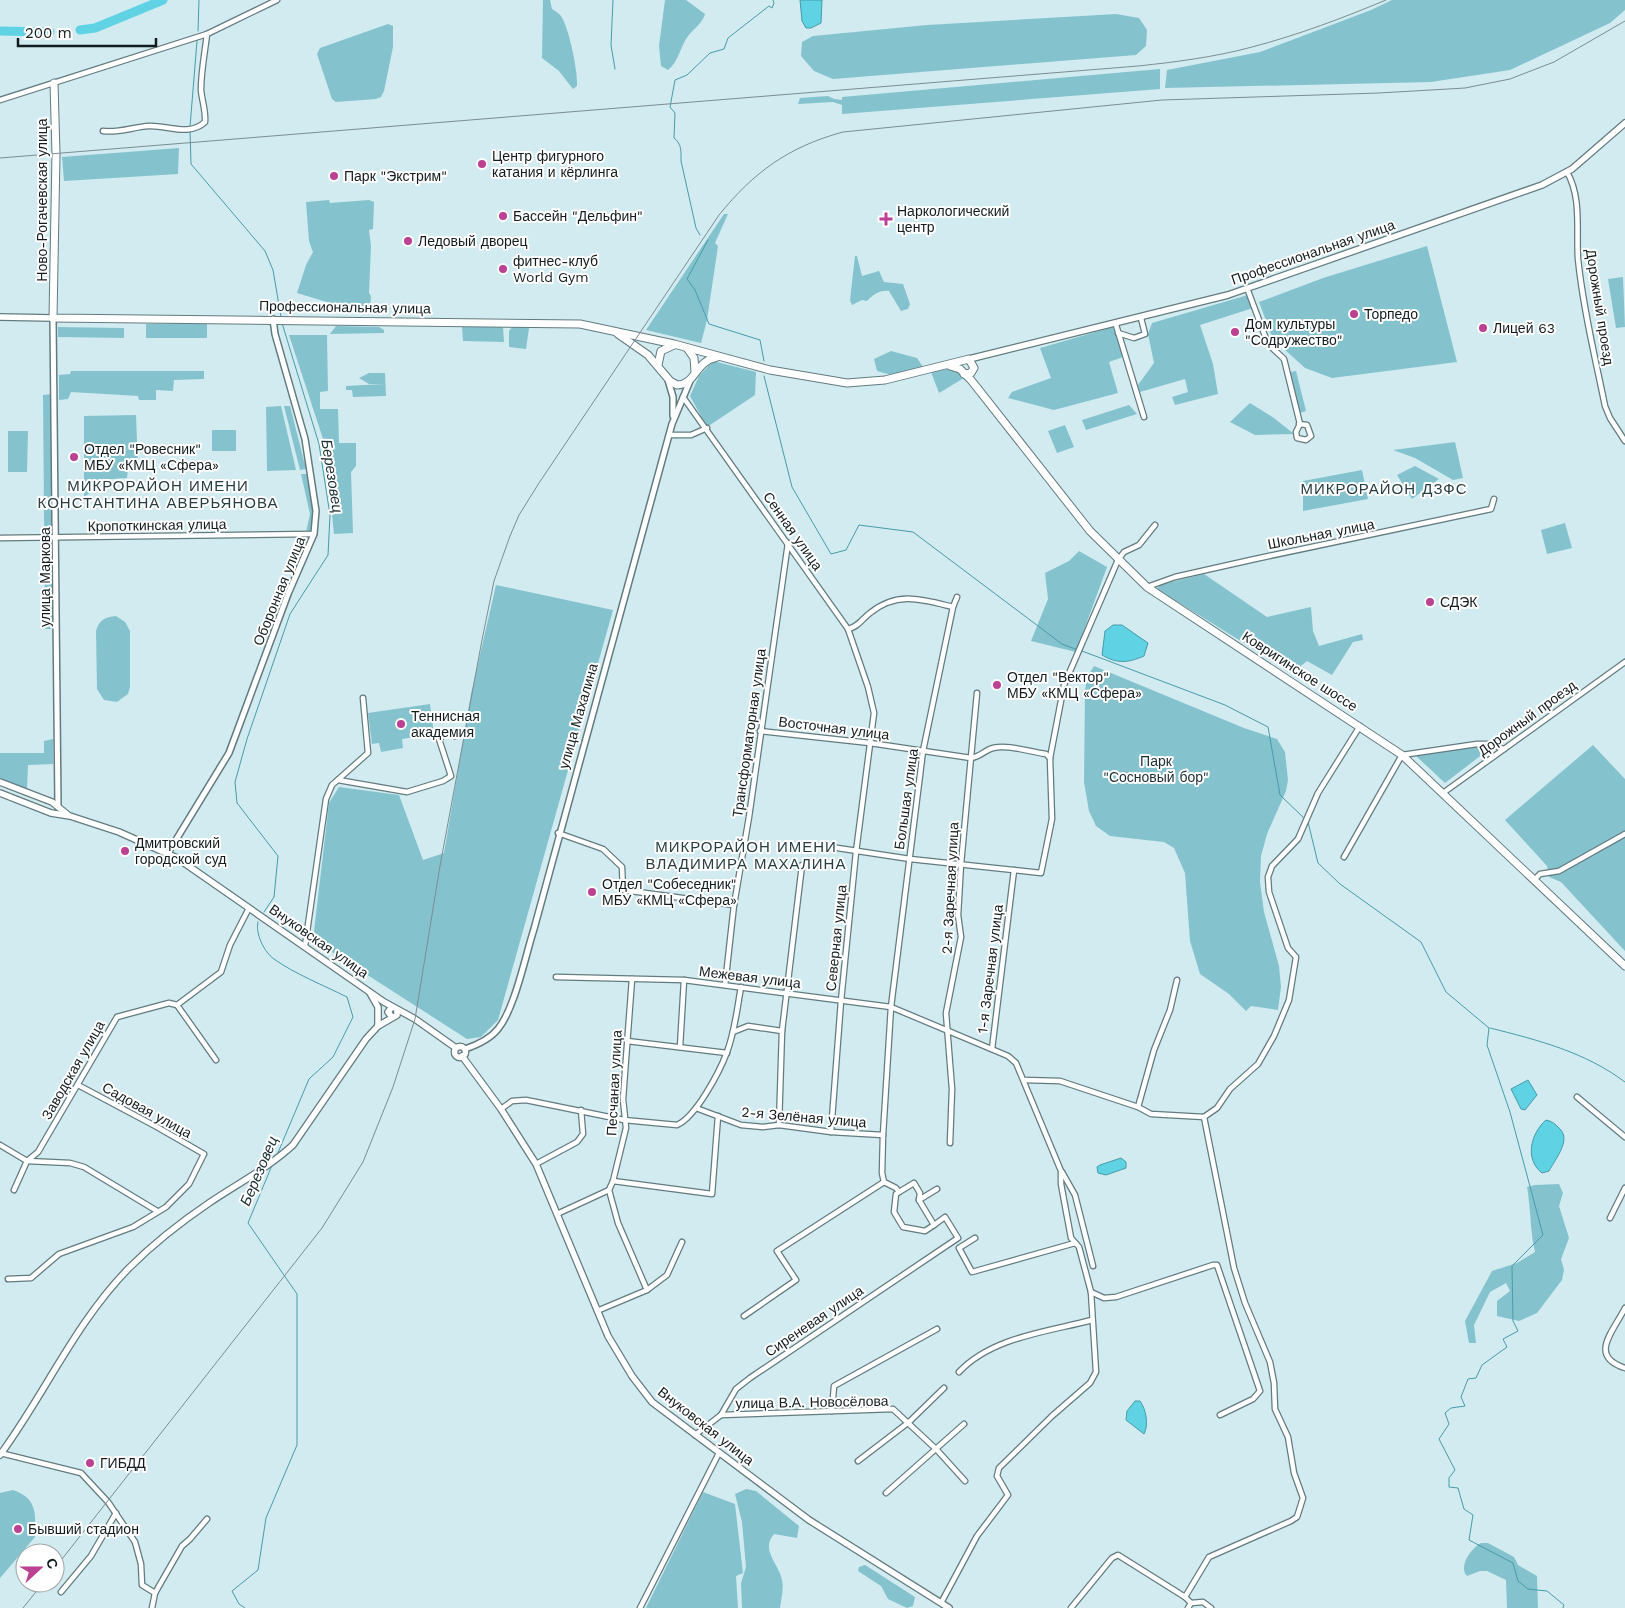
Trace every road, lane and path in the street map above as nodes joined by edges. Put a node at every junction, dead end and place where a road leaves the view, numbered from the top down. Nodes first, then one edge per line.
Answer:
1 (277, 0) edge
2 (207, 34) junction
3 (54, 83) junction
4 (0, 100) edge
5 (1625, 123) edge
6 (103, 131) dead end
7 (1568, 172) junction
8 (1247, 288) junction
9 (0, 317) edge
10 (53, 318) junction
11 (1141, 318) junction
12 (279, 320) junction
13 (1116, 325) junction
14 (611, 330) junction
15 (1118, 333) junction
16 (674, 344) junction
17 (686, 348) junction
18 (988, 356) junction
19 (719, 357) junction
20 (969, 360) junction
21 (962, 361) junction
22 (658, 365) junction
23 (947, 366) junction
24 (973, 370) junction
25 (962, 372) junction
26 (694, 373) junction
27 (667, 378) junction
28 (690, 381) junction
29 (975, 386) junction
30 (683, 397) junction
31 (1144, 417) dead end
32 (672, 424) junction
33 (1299, 424) dead end
34 (707, 428) junction
35 (670, 435) junction
36 (1625, 441) edge
37 (1494, 499) dead end
38 (1155, 525) dead end
39 (314, 534) junction
40 (55, 537) junction
41 (0, 538) edge
42 (788, 543) junction
43 (1118, 560) junction
44 (1147, 587) junction
45 (957, 597) dead end
46 (953, 607) junction
47 (848, 629) junction
48 (1625, 662) edge
49 (868, 688) joint
50 (977, 693) dead end
51 (363, 698) dead end
52 (1360, 726) junction
53 (760, 731) junction
54 (455, 736) dead end
55 (870, 743) junction
56 (1504, 749) junction
57 (923, 751) junction
58 (1402, 755) junction
59 (971, 758) junction
60 (1050, 758) junction
61 (338, 780) junction
62 (0, 782) edge
63 (0, 793) edge
64 (1443, 793) junction
65 (58, 806) junction
66 (55, 814) junction
67 (70, 816) junction
68 (558, 833) junction
69 (1625, 834) edge
70 (831, 847) dead end
71 (856, 852) junction
72 (168, 853) junction
73 (1344, 857) dead end
74 (910, 859) junction
75 (961, 864) junction
76 (802, 865) dead end
77 (1014, 870) junction
78 (1534, 880) junction
79 (734, 905) junction
80 (249, 908) junction
81 (305, 946) junction
82 (1625, 966) edge
83 (556, 977) dead end
84 (632, 979) junction
85 (684, 980) junction
86 (1177, 980) dead end
87 (725, 985) junction
88 (741, 987) junction
89 (367, 990) junction
90 (785, 992) junction
91 (841, 1001) junction
92 (177, 1005) junction
93 (891, 1007) junction
94 (393, 1012) junction
95 (378, 1026) junction
96 (946, 1030) junction
97 (782, 1031) junction
98 (733, 1032) junction
99 (627, 1041) junction
100 (680, 1047) junction
101 (456, 1048) junction
102 (465, 1049) junction
103 (992, 1049) junction
104 (727, 1053) junction
105 (462, 1056) junction
106 (216, 1060) dead end
107 (1024, 1080) junction
108 (78, 1085) junction
109 (1577, 1097) dead end
110 (1138, 1107) junction
111 (696, 1108) junction
112 (501, 1109) junction
113 (581, 1110) junction
114 (718, 1116) junction
115 (1204, 1117) junction
116 (624, 1120) junction
117 (780, 1126) junction
118 (831, 1132) junction
119 (883, 1135) junction
120 (1625, 1137) edge
121 (950, 1143) dead end
122 (0, 1145) edge
123 (27, 1161) junction
124 (536, 1164) junction
125 (1061, 1171) junction
126 (613, 1181) junction
127 (884, 1182) junction
128 (1625, 1188) edge
129 (937, 1189) dead end
130 (14, 1190) dead end
131 (608, 1190) junction
132 (899, 1192) junction
133 (919, 1200) junction
134 (157, 1211) junction
135 (558, 1214) junction
136 (1610, 1218) dead end
137 (934, 1225) junction
138 (975, 1238) dead end
139 (682, 1242) dead end
140 (1075, 1243) junction
141 (1093, 1266) dead end
142 (8, 1279) dead end
143 (647, 1290) junction
144 (1091, 1292) junction
145 (1625, 1308) edge
146 (597, 1311) junction
147 (744, 1316) dead end
148 (1092, 1320) junction
149 (937, 1329) dead end
150 (1625, 1368) edge
151 (958, 1372) dead end
152 (944, 1388) dead end
153 (832, 1411) junction
154 (721, 1415) junction
155 (1220, 1415) dead end
156 (908, 1422) junction
157 (964, 1424) dead end
158 (695, 1435) junction
159 (937, 1450) junction
160 (718, 1453) junction
161 (1, 1454) edge
162 (858, 1461) dead end
163 (965, 1481) dead end
164 (886, 1493) dead end
165 (116, 1513) junction
166 (207, 1519) dead end
167 (65, 1587) edge
168 (154, 1593) junction
169 (1185, 1597) junction
170 (1191, 1602) junction
171 (941, 1603) junction
172 (152, 1608) edge
173 (640, 1608) edge
174 (948, 1608) edge
175 (1071, 1608) edge
176 (1188, 1608) edge
177 (1211, 1608) edge

1 - 2 street
2 - 3 street
2 - 6 street
3 - 4 street
3 - 10 main road, Ново-Рогачевская улица
5 - 7 main road, Профессиональная улица
7 - 8 main road, Профессиональная улица
7 - 36 street, Дорожный проезд
8 - 11 main road, Профессиональная улица
8 - 33 street
9 - 10 main road, Профессиональная улица
10 - 12 main road, Профессиональная улица
10 - 40 street, улица Маркова
11 - 13 main road, Профессиональная улица
11 - 15 street
12 - 14 main road, Профессиональная улица
12 - 39 street, Оборонная улица
13 - 15 street
13 - 18 main road, Профессиональная улица
14 - 16 main road, Профессиональная улица
14 - 22 main road
15 - 31 street
16 - 17 main road, Профессиональная улица
16 - 22 main road
17 - 19 main road, Профессиональная улица
17 - 26 main road
18 - 20 main road, Профессиональная улица
18 - 24 main road, Профессиональная улица
19 - 23 main road, Профессиональная улица
19 - 26 main road
20 - 21 main road, Профессиональная улица
20 - 24 main road
21 - 23 main road, Профессиональная улица
21 - 25 main road
22 - 27 main road
23 - 25 main road, Профессиональная улица
24 - 25 main road, Профессиональная улица
24 - 29 main road, Ковригинское шоссе
25 - 29 main road, Ковригинское шоссе
26 - 28 main road, улица Махалина
27 - 28 main road
27 - 32 street
28 - 30 street, улица Махалина
29 - 43 main road, Ковригинское шоссе
30 - 32 street, улица Махалина
30 - 34 street, Сенная улица
32 - 35 street, улица Махалина
34 - 35 street
34 - 42 street, Сенная улица
35 - 68 street, улица Махалина
37 - 44 street, Школьная улица
38 - 43 street
39 - 40 street, Кропоткинская улица
39 - 72 street, Оборонная улица
40 - 41 street, Кропоткинская улица
40 - 65 street, улица Маркова
42 - 47 street, Сенная улица
42 - 53 street, Трансформаторная улица
43 - 44 main road, Ковригинское шоссе
43 - 60 street
44 - 52 main road, Ковригинское шоссе
45 - 46 street, Большая улица
46 - 47 street
46 - 57 street, Большая улица
47 - 49 street, Сенная улица
48 - 56 street, Дорожный проезд
49 - 55 street, Северная улица
50 - 59 street, 2-я Заречная улица
51 - 61 street
52 - 58 main road, Ковригинское шоссе
52 - 115 street
53 - 55 street, Восточная улица
53 - 79 street, Трансформаторная улица
54 - 61 street
55 - 57 street, Восточная улица
55 - 71 street, Северная улица
56 - 58 street
56 - 64 street, Дорожный проезд
57 - 59 street, Восточная улица
57 - 74 street, Большая улица
58 - 64 main road, Ковригинское шоссе
58 - 73 street
59 - 60 street
59 - 75 street, 2-я Заречная улица
60 - 77 street
61 - 81 street
62 - 65 main road
63 - 66 main road
64 - 78 main road, Ковригинское шоссе
65 - 66 main road
65 - 67 main road
66 - 67 main road
67 - 72 main road, Внуковская улица
68 - 79 street
68 - 102 street, улица Махалина
69 - 78 street
70 - 71 street
71 - 74 street
71 - 91 street, Северная улица
72 - 80 main road, Внуковская улица
74 - 75 street
74 - 93 street, Большая улица
75 - 77 street
75 - 96 street, 2-я Заречная улица
76 - 90 street
77 - 103 street, 1-я Заречная улица
78 - 82 main road, Ковригинское шоссе
79 - 87 street, Трансформаторная улица
80 - 81 main road, Внуковская улица
80 - 92 street
81 - 89 main road, Внуковская улица
83 - 84 street, Межевая улица
84 - 85 street, Межевая улица
84 - 99 street, Песчаная улица
85 - 87 street, Межевая улица
85 - 100 street
86 - 110 street
87 - 88 street, Межевая улица
88 - 90 street, Межевая улица
88 - 98 street
89 - 94 main road, Внуковская улица
89 - 95 main road
90 - 91 street, Межевая улица
90 - 97 street
91 - 93 street, Межевая улица
91 - 118 street, Северная улица
92 - 106 street
92 - 108 street, Заводская улица
93 - 96 street, Межевая улица
93 - 119 street, 2-я Зелёная улица
94 - 95 main road
94 - 101 main road
95 - 161 main road
96 - 103 street, Межевая улица
96 - 121 street, 2-я Заречная улица
97 - 98 street
97 - 117 street
98 - 104 street
99 - 100 street
99 - 116 street, Песчаная улица
100 - 104 street
101 - 102 main road
101 - 105 main road, Внуковская улица
102 - 105 main road
103 - 107 street, 1-я Заречная улица
104 - 111 street
105 - 112 main road, Внуковская улица
107 - 110 street
107 - 125 street, 1-я Заречная улица
108 - 123 street, Заводская улица
108 - 134 street, Садовая улица
109 - 120 street
110 - 115 street
111 - 114 street, 2-я Зелёная улица
111 - 116 street
112 - 113 street
112 - 124 main road, Внуковская улица
113 - 116 street
113 - 124 street
114 - 117 street, 2-я Зелёная улица
114 - 126 street
115 - 169 street
116 - 126 street, Песчаная улица
117 - 118 street, 2-я Зелёная улица
118 - 119 street, 2-я Зелёная улица
119 - 127 street, 2-я Зелёная улица
122 - 123 street
123 - 130 street, Заводская улица
123 - 134 street
124 - 135 main road, Внуковская улица
125 - 140 street
125 - 141 street
126 - 131 street, Песчаная улица
127 - 132 street
127 - 147 street
128 - 136 street
129 - 133 street
131 - 135 street
131 - 143 street
132 - 133 street
132 - 137 street
133 - 137 street
134 - 142 street
135 - 146 main road, Внуковская улица
137 - 154 street, Сиреневая улица
138 - 140 street
139 - 143 street
140 - 144 street
143 - 146 street
144 - 148 street
144 - 155 street
145 - 150 street
146 - 158 main road, Внуковская улица
148 - 151 street
148 - 171 street
149 - 153 street
152 - 156 street
153 - 154 street, улица В.А. Новосёлова
153 - 156 street, улица В.А. Новосёлова
154 - 158 street, Сиреневая улица
156 - 159 street, улица В.А. Новосёлова
156 - 162 street
157 - 159 street
158 - 160 main road, Внуковская улица
159 - 163 street, улица В.А. Новосёлова
159 - 164 street
160 - 171 main road, Внуковская улица
160 - 173 street
161 - 165 street
165 - 167 street
165 - 168 street
166 - 168 street
168 - 172 street
169 - 170 street
169 - 175 street
170 - 176 street
170 - 177 street
171 - 174 main road, Внуковская улица

